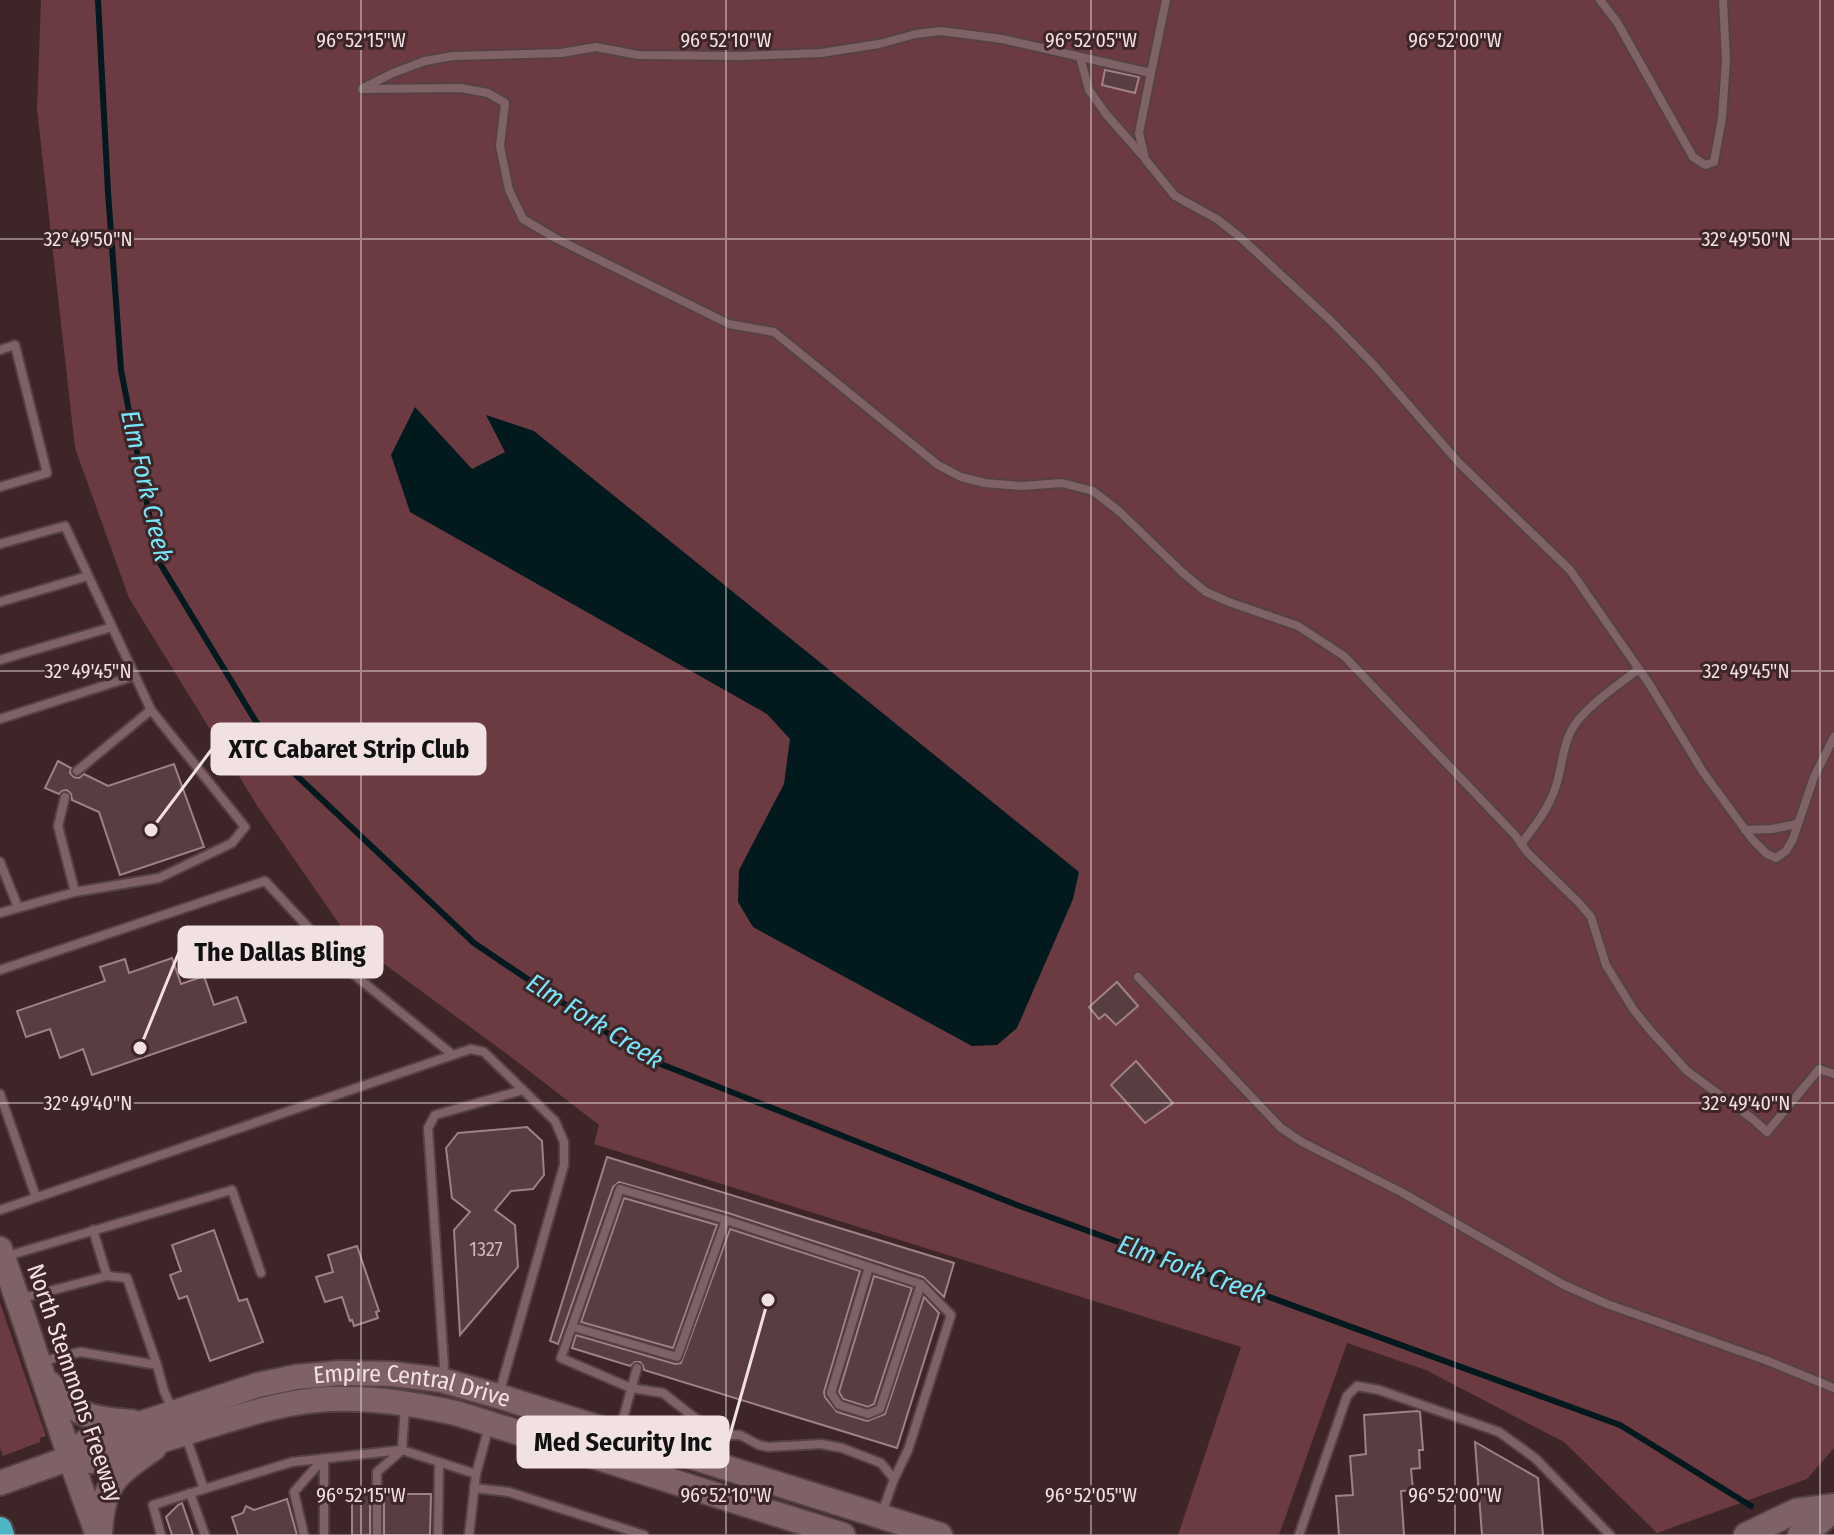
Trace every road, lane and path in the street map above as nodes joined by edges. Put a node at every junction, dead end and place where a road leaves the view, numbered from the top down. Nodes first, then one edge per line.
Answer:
1 (1166, 0) edge
2 (1600, 0) edge
3 (1723, 0) edge
4 (1080, 57) junction
5 (1151, 73) junction
6 (1145, 159) junction
7 (0, 350) edge
8 (0, 487) edge
9 (0, 544) edge
10 (88, 576) junction
11 (0, 602) edge
12 (112, 627) junction
13 (0, 660) edge
14 (1639, 669) junction
15 (134, 676) junction
16 (151, 710) junction
17 (0, 719) edge
18 (1834, 737) edge
19 (77, 771) dead end
20 (65, 797) dead end
21 (1797, 824) junction
22 (1745, 830) junction
23 (1521, 844) junction
24 (0, 862) edge
25 (75, 892) junction
26 (18, 907) junction
27 (0, 913) edge
28 (0, 970) edge
29 (1138, 977) dead end
30 (453, 1055) junction
31 (1834, 1074) edge
32 (523, 1090) junction
33 (0, 1094) edge
34 (36, 1197) junction
35 (0, 1210) edge
36 (726, 1220) junction
37 (93, 1230) junction
38 (1, 1253) edge
39 (869, 1267) junction
40 (261, 1273) dead end
41 (107, 1276) junction
42 (921, 1284) junction
43 (29, 1297) junction
44 (573, 1327) junction
45 (157, 1365) junction
46 (48, 1366) junction
47 (637, 1368) dead end
48 (441, 1380) junction
49 (631, 1388) junction
50 (1834, 1388) edge
51 (498, 1396) junction
52 (405, 1402) junction
53 (173, 1412) junction
54 (143, 1422) junction
55 (490, 1423) junction
56 (618, 1433) junction
57 (175, 1436) junction
58 (402, 1450) junction
59 (70, 1458) junction
60 (324, 1459) junction
61 (439, 1463) junction
62 (476, 1474) junction
63 (894, 1479) junction
64 (0, 1483) edge
65 (474, 1488) junction
66 (204, 1489) junction
67 (190, 1493) junction
68 (1834, 1508) edge
69 (878, 1526) edge
70 (0, 1529) edge
71 (2, 1535) edge
72 (99, 1535) edge
73 (161, 1535) edge
74 (205, 1535) edge
75 (304, 1535) edge
76 (324, 1535) edge
77 (377, 1535) edge
78 (438, 1535) edge
79 (469, 1535) edge
80 (644, 1535) edge
81 (843, 1535) edge
82 (940, 1535) edge
83 (1299, 1535) edge
84 (1610, 1535) edge
85 (1746, 1535) edge
86 (1800, 1535) edge

1 - 5 lane
2 - 3 lane
4 - 5 lane
4 - 6 lane
4 - 23 lane
5 - 6 lane
6 - 14 lane
7 - 8 lane
9 - 10 lane
10 - 11 lane
10 - 12 lane
12 - 13 lane
12 - 15 lane
14 - 22 lane
14 - 23 lane
15 - 16 lane
15 - 17 lane
16 - 19 lane
16 - 25 lane
18 - 21 lane
20 - 25 lane
21 - 22 lane
21 - 22 lane
23 - 31 lane
24 - 26 lane
25 - 26 lane
26 - 27 lane
28 - 30 lane
29 - 50 lane
30 - 32 lane
30 - 34 lane
32 - 48 lane
32 - 51 lane
33 - 34 lane
34 - 35 lane
36 - 39 lane
36 - 44 lane
36 - 44 lane
37 - 38 lane
37 - 40 lane
37 - 41 lane
38 - 43 street, North Stemmons Freeway
39 - 42 lane
39 - 42 lane
41 - 43 lane
41 - 45 lane
42 - 63 lane
43 - 46 street, North Stemmons Freeway
44 - 49 lane
45 - 46 lane
45 - 53 lane
46 - 54 street
46 - 59 street, North Stemmons Freeway
47 - 49 lane
48 - 51 street, Empire Central Drive
48 - 53 street, Empire Central Drive
49 - 56 lane
49 - 63 lane
51 - 55 street
51 - 56 street, Empire Central Drive
52 - 55 street, Empire Central Drive
52 - 57 street, Empire Central Drive
52 - 58 lane
53 - 54 street, Empire Central Drive
54 - 59 street, Empire Central Drive
55 - 62 lane
55 - 81 street, Empire Central Drive
56 - 69 street, Empire Central Drive
57 - 59 street, Empire Central Drive
57 - 66 lane
57 - 72 street
58 - 60 lane
58 - 61 lane
58 - 77 lane
59 - 64 street, Empire Central Drive
59 - 72 street, North Stemmons Freeway
60 - 66 lane
60 - 75 lane
60 - 76 lane
61 - 62 lane
61 - 78 lane
62 - 65 lane
63 - 69 lane
65 - 79 lane
65 - 80 lane
66 - 67 lane
67 - 73 lane
67 - 74 lane
68 - 85 street
68 - 86 street
69 - 82 street, Empire Central Drive
70 - 71 highway
83 - 84 lane

